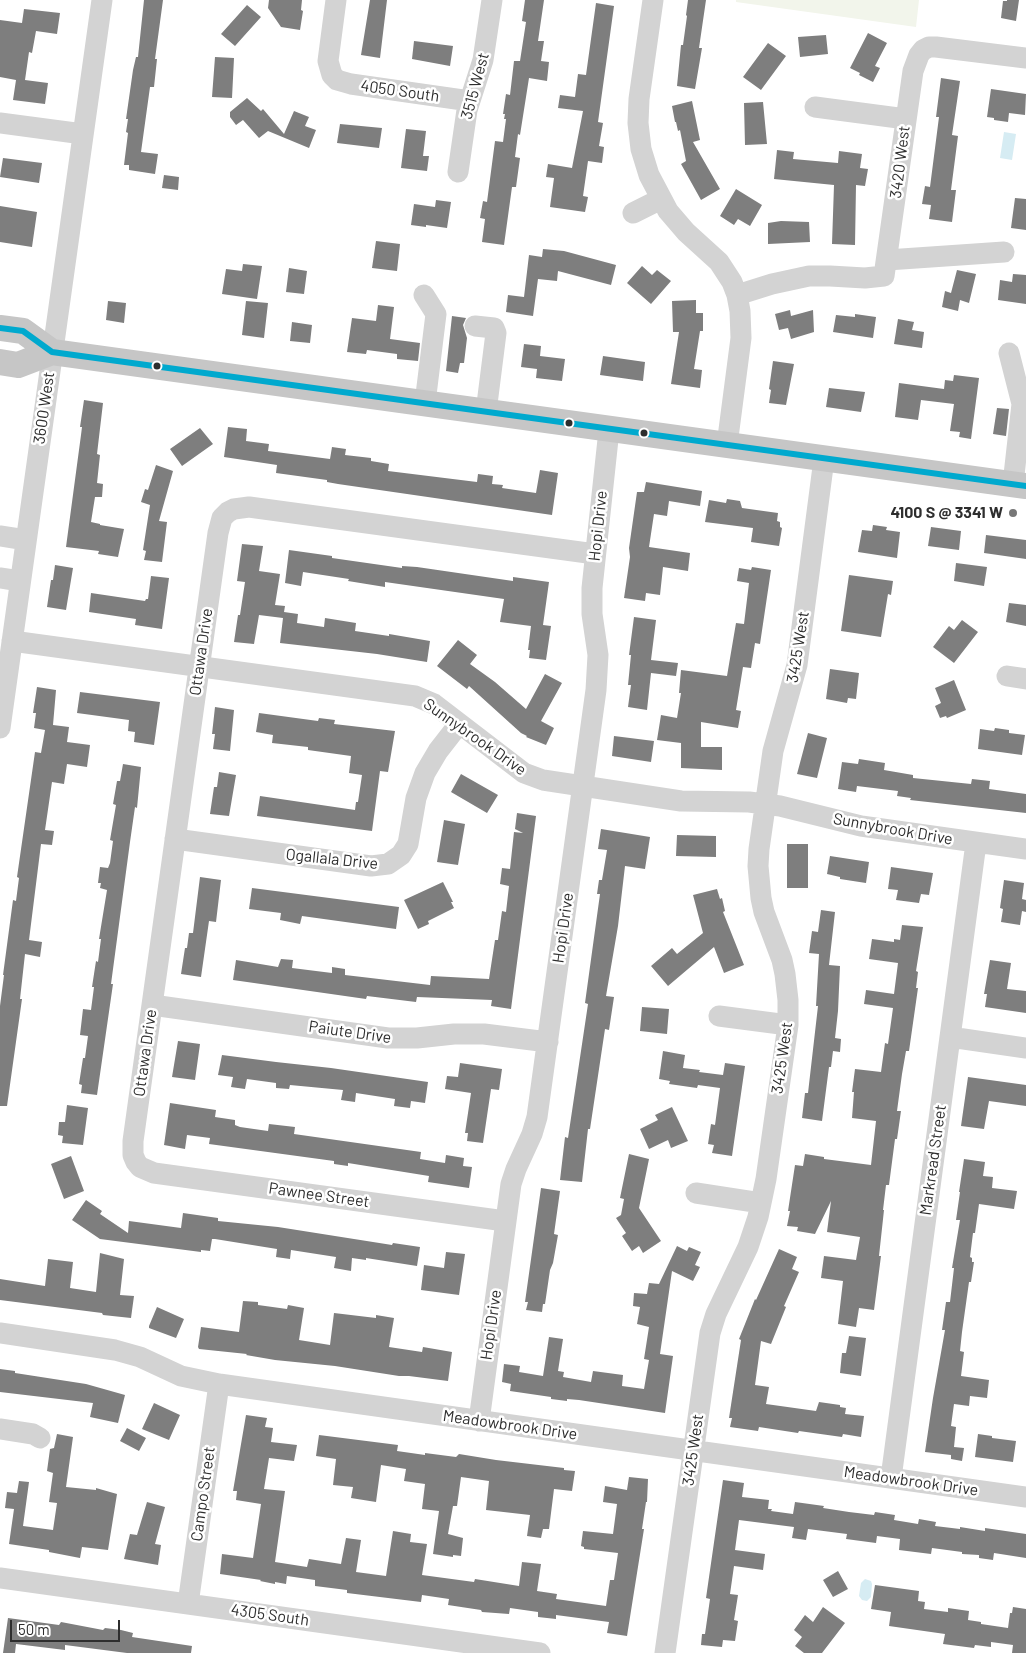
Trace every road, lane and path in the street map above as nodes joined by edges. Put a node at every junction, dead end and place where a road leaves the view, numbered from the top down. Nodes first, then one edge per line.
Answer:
1 (102, 0) edge
2 (336, 0) edge
3 (492, 0) edge
4 (653, 0) edge
5 (1026, 58) edge
6 (470, 101) junction
7 (815, 107) dead end
8 (906, 119) junction
9 (0, 123) edge
10 (83, 134) junction
11 (458, 172) dead end
12 (661, 199) junction
13 (634, 214) dead end
14 (1004, 252) dead end
15 (886, 268) junction
16 (737, 294) junction
17 (424, 295) dead end
18 (475, 326) dead end
19 (0, 328) edge
20 (52, 352) junction
21 (1009, 353) dead end
22 (0, 362) edge
23 (425, 403) junction
24 (486, 412) junction
25 (609, 430) junction
26 (727, 445) junction
27 (824, 459) junction
28 (1019, 485) edge
29 (0, 536) edge
30 (26, 540) junction
31 (595, 554) junction
32 (10, 579) edge
33 (12, 641) junction
34 (199, 666) junction
35 (459, 724) junction
36 (0, 728) edge
37 (583, 787) junction
38 (764, 804) junction
39 (175, 839) junction
40 (976, 842) junction
41 (1026, 849) edge
42 (152, 1005) junction
43 (719, 1016) dead end
44 (788, 1024) junction
45 (950, 1037) junction
46 (548, 1042) junction
47 (1026, 1048) edge
48 (136, 1162) joint
49 (696, 1193) dead end
50 (761, 1203) junction
51 (505, 1220) junction
52 (0, 1333) edge
53 (218, 1384) junction
54 (479, 1421) junction
55 (0, 1429) edge
56 (40, 1438) dead end
57 (693, 1451) junction
58 (891, 1478) junction
59 (1026, 1497) edge
60 (0, 1578) edge
61 (188, 1604) junction
62 (540, 1653) edge
63 (665, 1653) edge

1 - 10 street, 3600 West
2 - 6 street, 4050 South
3 - 6 street, 3515 West
4 - 12 street
5 - 8 street, 3420 West
6 - 11 street, 3515 West
7 - 8 street
8 - 15 street, 3420 West
9 - 10 street
10 - 20 street, 3600 West
12 - 13 street
12 - 16 street
14 - 15 street
15 - 16 street
16 - 26 street
17 - 23 street
18 - 24 street
19 - 20 main road
20 - 22 main road
20 - 23 main road
20 - 30 street, 3600 West
21 - 28 street
23 - 24 main road
24 - 25 main road
25 - 26 main road
25 - 31 street, Hopi Drive
26 - 27 main road
27 - 28 main road
27 - 38 street, 3425 West
29 - 30 street
30 - 32 street, 3600 West
31 - 34 street, Ottawa Drive
31 - 37 street, Hopi Drive
32 - 33 street, 3600 West
33 - 34 street, Sunnybrook Drive
33 - 36 street, 3600 West
34 - 35 street, Sunnybrook Drive
34 - 39 street, Ottawa Drive
35 - 37 street, Sunnybrook Drive
35 - 39 street, Ogallala Drive
37 - 38 street, Sunnybrook Drive
37 - 46 street, Hopi Drive
38 - 40 street, Sunnybrook Drive
38 - 44 street, 3425 West
39 - 42 street, Ottawa Drive
40 - 41 street, Sunnybrook Drive
40 - 45 street, Markread Street
42 - 46 street, Paiute Drive
42 - 48 street, Ottawa Drive
43 - 44 street
44 - 50 street, 3425 West
45 - 47 street
45 - 58 street, Markread Street
46 - 51 street, Hopi Drive
48 - 51 street, Pawnee Street
49 - 50 street
50 - 57 street, 3425 West
51 - 54 street, Hopi Drive
52 - 53 street, Meadowbrook Drive
53 - 54 street, Meadowbrook Drive
53 - 61 street, Campo Street
54 - 57 street, Meadowbrook Drive
55 - 56 street
57 - 58 street, Meadowbrook Drive
57 - 63 street, 3425 West
58 - 59 street, Meadowbrook Drive
60 - 61 street, 4305 South
61 - 62 street, 4305 South

